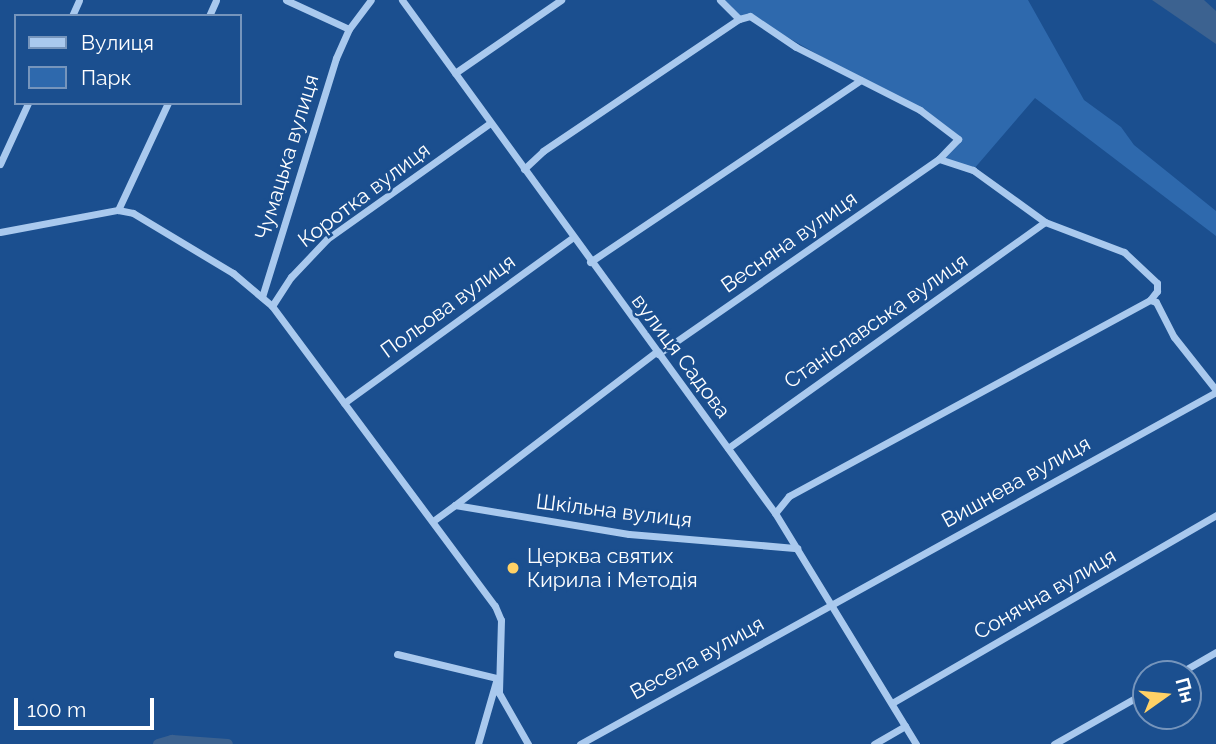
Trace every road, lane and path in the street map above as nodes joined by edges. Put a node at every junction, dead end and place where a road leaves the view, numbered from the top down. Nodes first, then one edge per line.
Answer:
1 (286, 0) edge
2 (371, 0) edge
3 (402, 0) edge
4 (561, 0) edge
5 (720, 0) edge
6 (739, 19) junction
7 (349, 29) junction
8 (455, 73) junction
9 (861, 80) junction
10 (27, 105) edge
11 (167, 105) edge
12 (489, 124) junction
13 (939, 159) junction
14 (0, 164) edge
15 (524, 169) junction
16 (118, 210) junction
17 (1045, 222) junction
18 (0, 232) edge
19 (572, 238) junction
20 (590, 262) junction
21 (262, 297) junction
22 (1150, 300) junction
23 (272, 306) junction
24 (657, 353) junction
25 (1216, 391) edge
26 (344, 403) junction
27 (728, 448) junction
28 (455, 505) junction
29 (775, 513) junction
30 (1216, 515) edge
31 (433, 521) junction
32 (797, 548) junction
33 (832, 602) junction
34 (397, 654) dead end
35 (496, 678) junction
36 (1132, 700) edge
37 (892, 703) junction
38 (905, 726) junction
39 (478, 744) edge
40 (528, 744) edge
41 (580, 744) edge
42 (874, 744) edge
43 (916, 744) edge
44 (1054, 744) edge

1 - 7 street
2 - 7 street, Чумацька вулиця
3 - 8 street, вулиця Садова
4 - 8 street
5 - 6 street
6 - 9 street
6 - 15 street
7 - 21 street, Чумацька вулиця
8 - 12 street, вулиця Садова
9 - 13 street
9 - 20 street
10 - 14 street
11 - 16 street
12 - 15 street, вулиця Садова
12 - 23 street, Коротка вулиця
13 - 17 street
13 - 24 street, Весняна вулиця
15 - 19 street, вулиця Садова
16 - 18 street
16 - 21 street
17 - 22 street
17 - 27 street, Станіславська вулиця
19 - 20 street, вулиця Садова
19 - 26 street, Польова вулиця
20 - 24 street, вулиця Садова
21 - 23 street
22 - 25 street, Вишнева вулиця
22 - 29 street
23 - 26 street
24 - 27 street, вулиця Садова
24 - 28 street, Весняна вулиця
25 - 33 street, Вишнева вулиця
26 - 31 street
27 - 29 street, вулиця Садова
28 - 31 street
28 - 32 street, Шкільна вулиця
29 - 32 street, вулиця Садова
30 - 37 street, Сонячна вулиця
31 - 35 street
32 - 33 street, вулиця Садова
33 - 37 street, вулиця Садова
33 - 41 street, Весела вулиця
34 - 35 street
35 - 39 street
35 - 40 street
36 - 44 street
37 - 38 street, вулиця Садова
38 - 42 street
38 - 43 street, вулиця Садова

